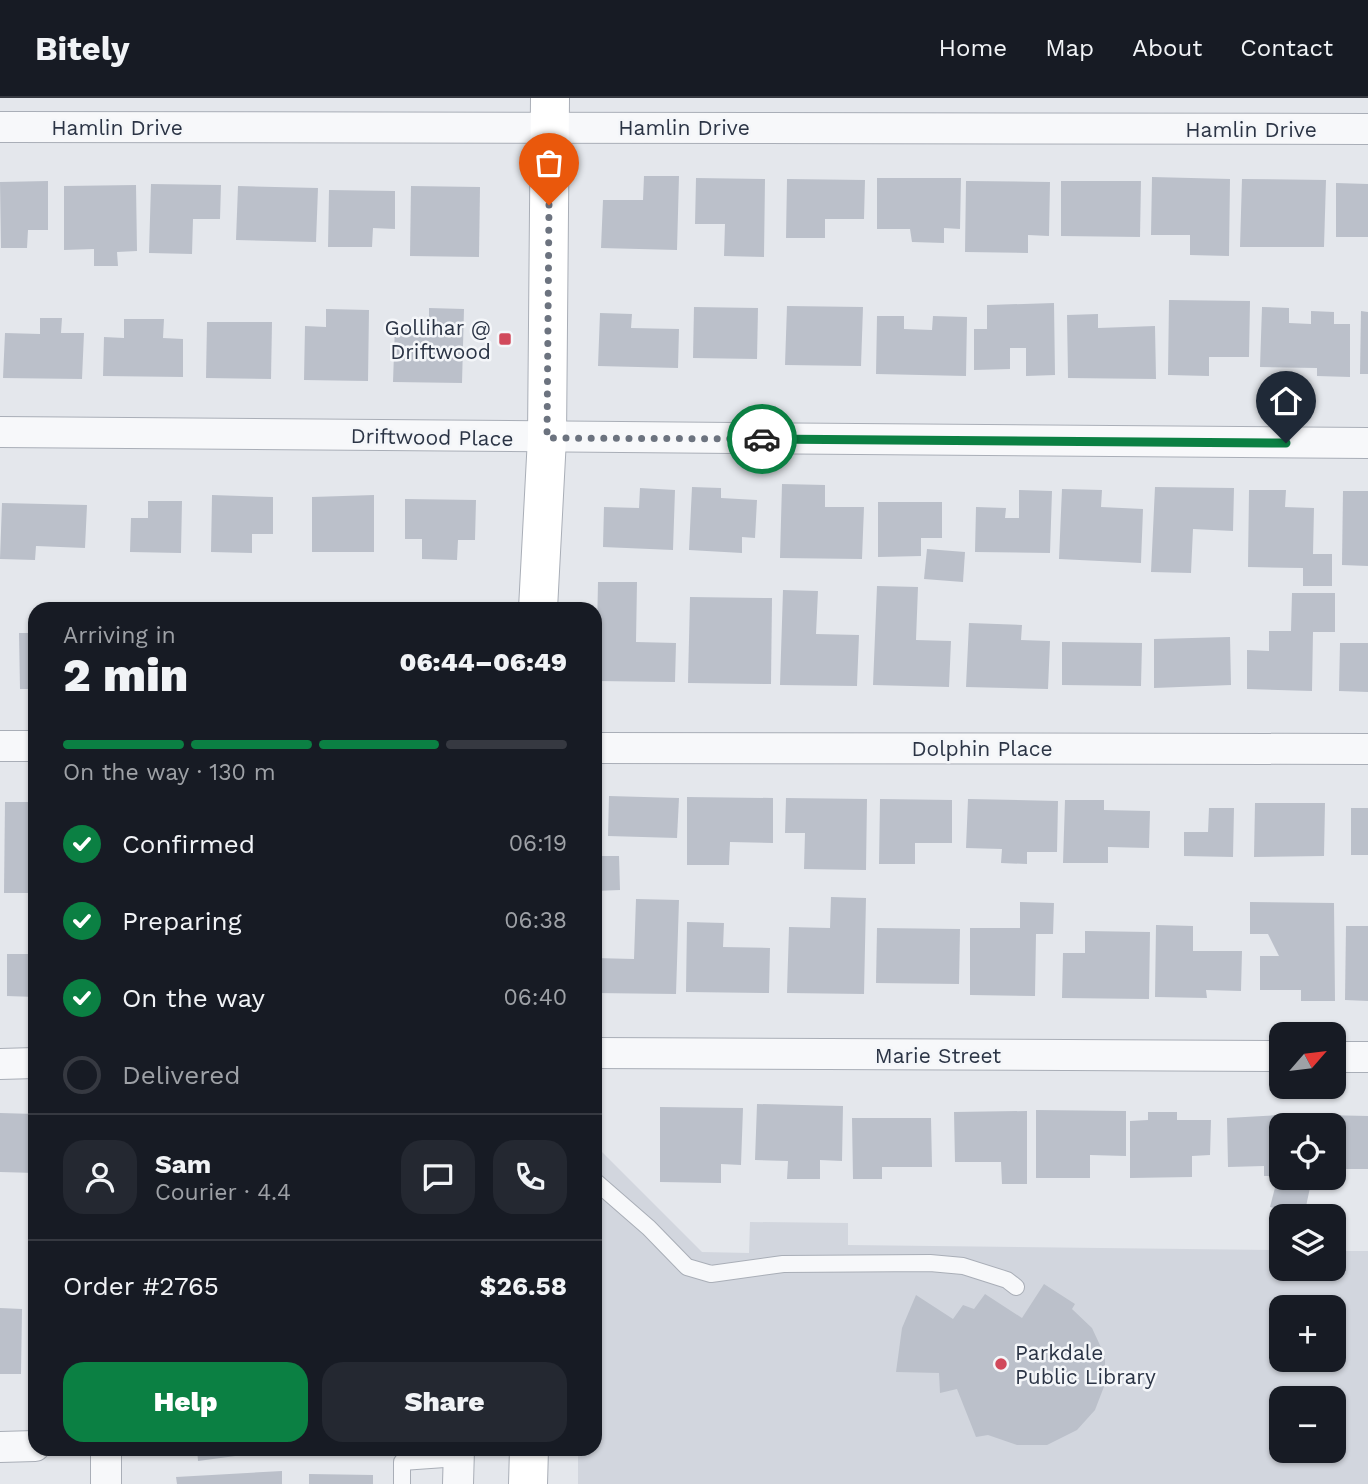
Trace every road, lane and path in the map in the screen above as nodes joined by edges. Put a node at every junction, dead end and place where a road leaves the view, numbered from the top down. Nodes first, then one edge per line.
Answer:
1 (550, 112) edge
2 (0, 127) edge
3 (1368, 129) edge
4 (0, 432) edge
5 (547, 438) junction
6 (1368, 443) edge
7 (538, 602) edge
8 (0, 746) edge
9 (28, 746) edge
10 (602, 748) edge
11 (1368, 748) edge
12 (602, 1053) edge
13 (1269, 1056) edge
14 (1346, 1057) edge
15 (1368, 1057) edge
16 (28, 1063) edge
17 (0, 1064) edge
18 (602, 1187) edge
19 (1016, 1287) dead end
20 (28, 1446) edge
21 (0, 1447) edge
22 (106, 1456) edge
23 (529, 1456) edge
24 (459, 1464) edge
25 (106, 1484) edge
26 (402, 1484) edge
27 (528, 1484) edge

1 - 2 street, Hamlin Drive
1 - 3 street, Hamlin Drive
1 - 5 main road
4 - 5 street, Driftwood Place
5 - 6 street, Driftwood Place
5 - 7 main road
8 - 9 street
10 - 11 street, Dolphin Place
12 - 13 street, Marie Street
14 - 15 street
16 - 17 street
18 - 19 lane
20 - 21 street
22 - 25 street
23 - 27 main road
24 - 26 lane

